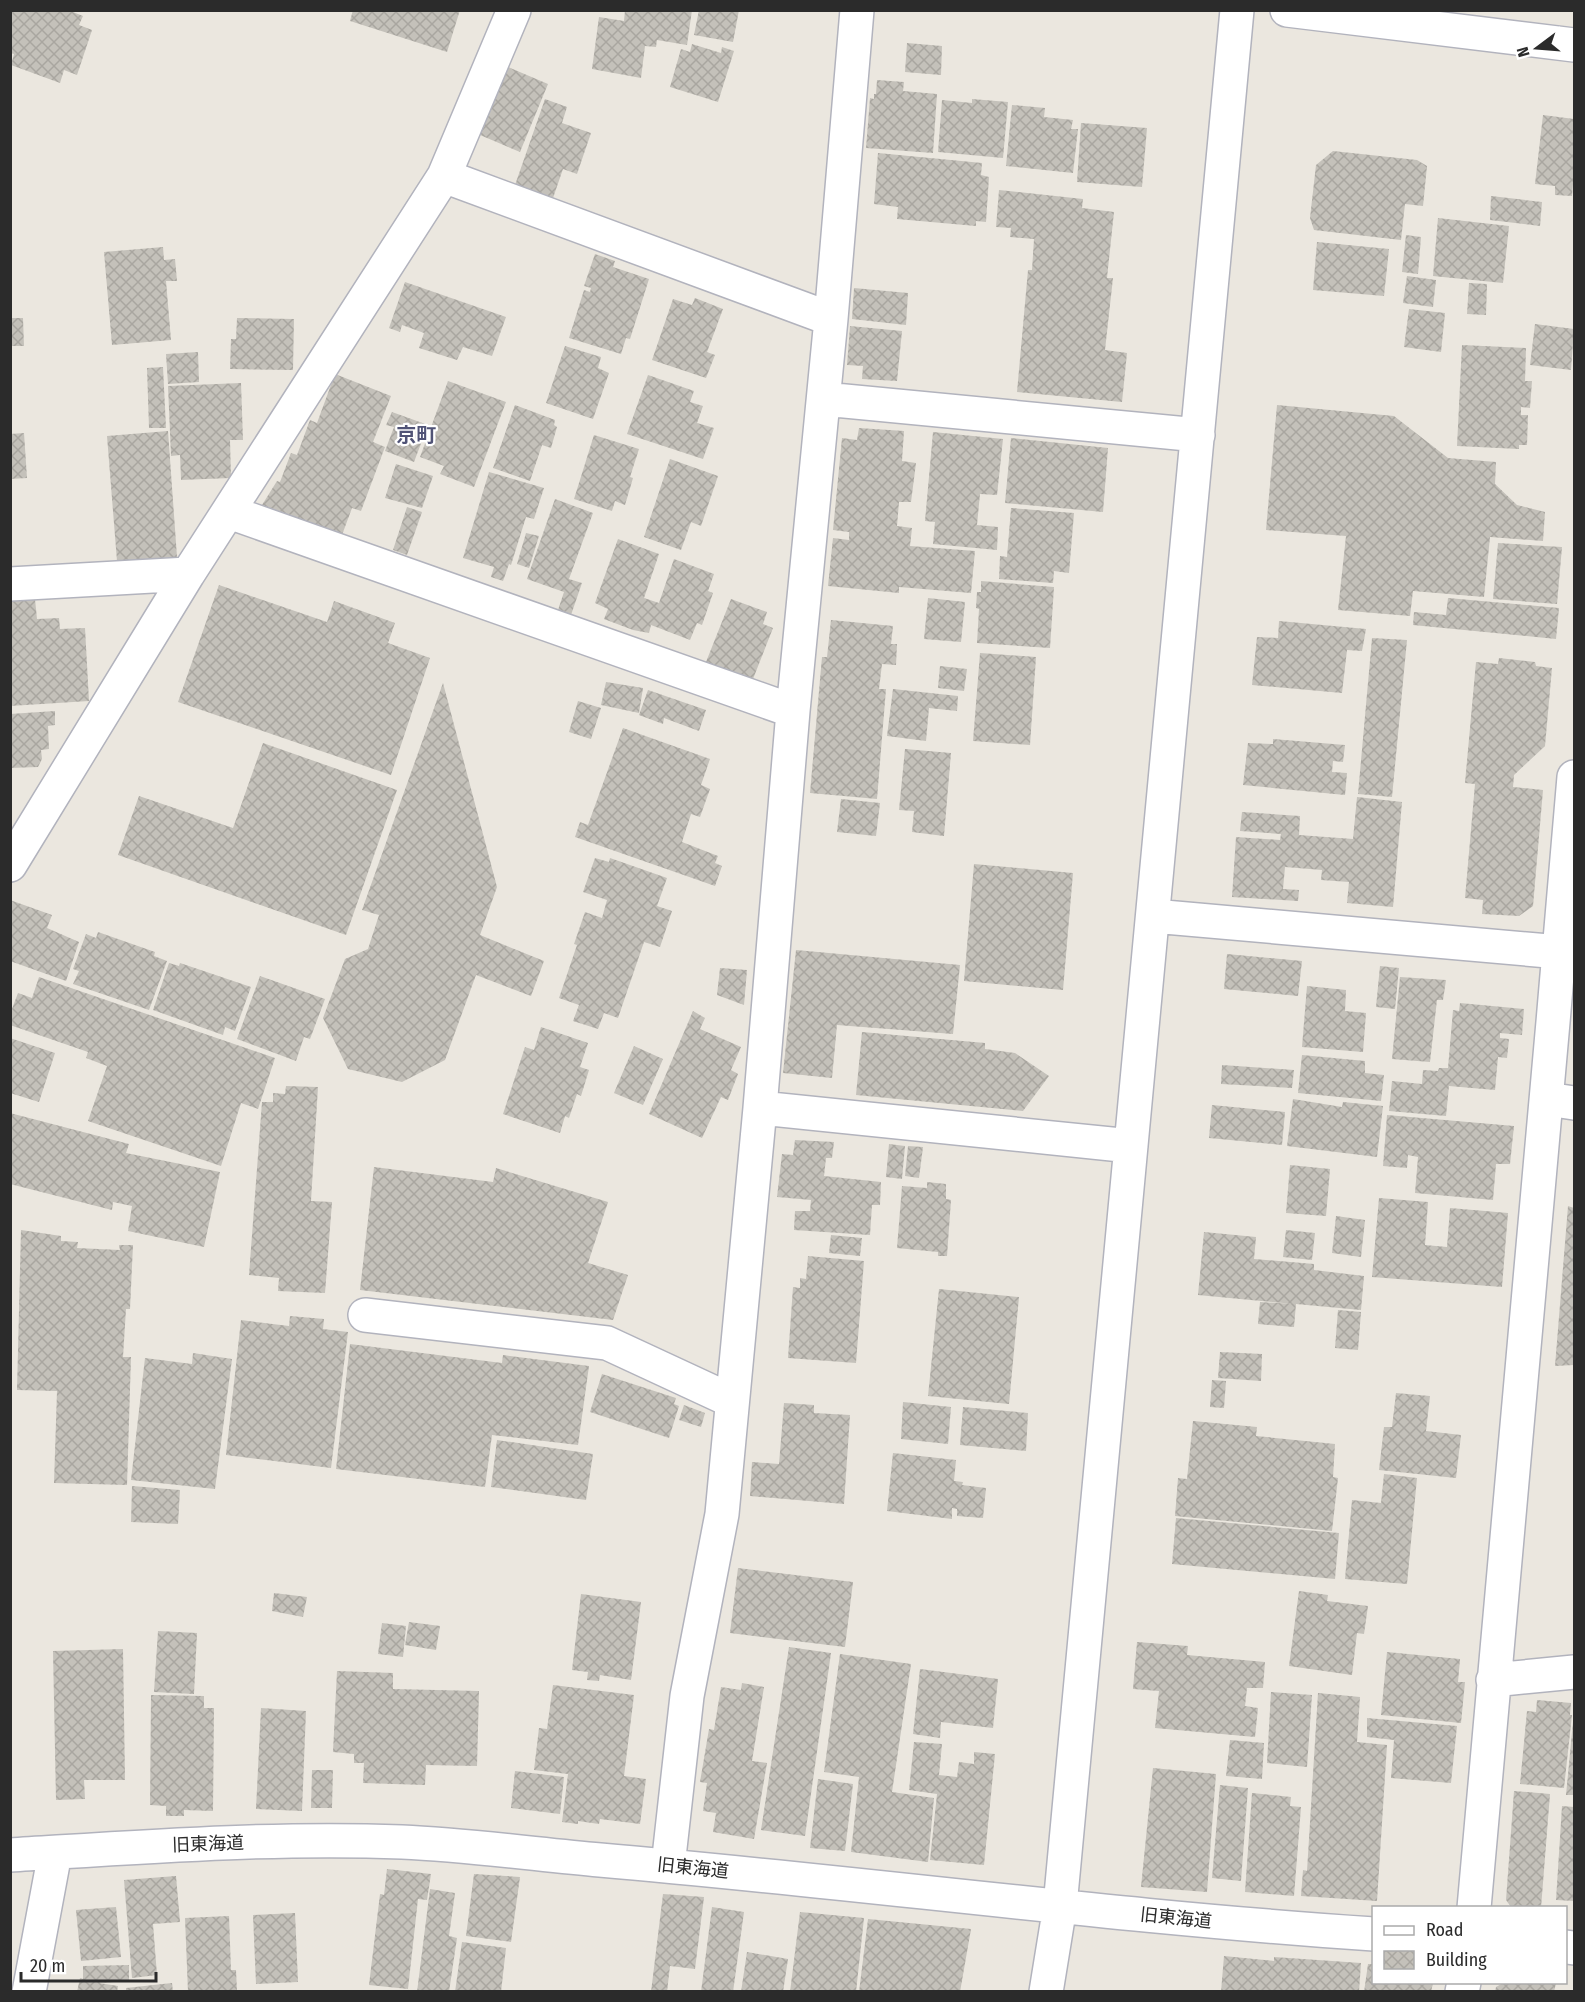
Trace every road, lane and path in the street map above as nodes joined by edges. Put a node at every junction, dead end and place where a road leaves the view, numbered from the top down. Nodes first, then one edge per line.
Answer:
1 (514, 10) edge
2 (857, 10) edge
3 (1237, 10) edge
4 (1287, 10) edge
5 (1575, 45) edge
6 (444, 177) junction
7 (831, 319) junction
8 (824, 399) junction
9 (1198, 435) junction
10 (229, 512) junction
11 (188, 574) junction
12 (10, 584) edge
13 (793, 711) junction
14 (1575, 777) edge
15 (10, 865) edge
16 (1153, 916) junction
17 (1560, 952) junction
18 (1561, 1101) edge
19 (760, 1108) junction
20 (1131, 1146) junction
21 (365, 1315) dead end
22 (732, 1401) junction
23 (1575, 1672) edge
24 (1493, 1680) junction
25 (55, 1852) junction
26 (10, 1855) edge
27 (668, 1866) junction
28 (1060, 1906) junction
29 (1474, 1906) edge
30 (1372, 1934) edge
31 (29, 1992) edge
32 (1046, 1992) edge

1 - 6 street
2 - 7 street
3 - 9 street
4 - 5 street
6 - 7 street
6 - 10 street
7 - 8 street
8 - 9 street
8 - 13 street
9 - 16 street
10 - 11 street
10 - 13 street
11 - 12 street
11 - 15 street
13 - 19 street
14 - 17 street
16 - 17 street
16 - 20 street
17 - 18 street
18 - 24 street
19 - 20 street
19 - 22 street
20 - 28 street
21 - 22 street
22 - 27 street
23 - 24 street
24 - 29 street
25 - 26 street, 旧東海道
25 - 27 street, 旧東海道
25 - 31 street
27 - 28 street, 旧東海道
28 - 30 street, 旧東海道
28 - 32 street

